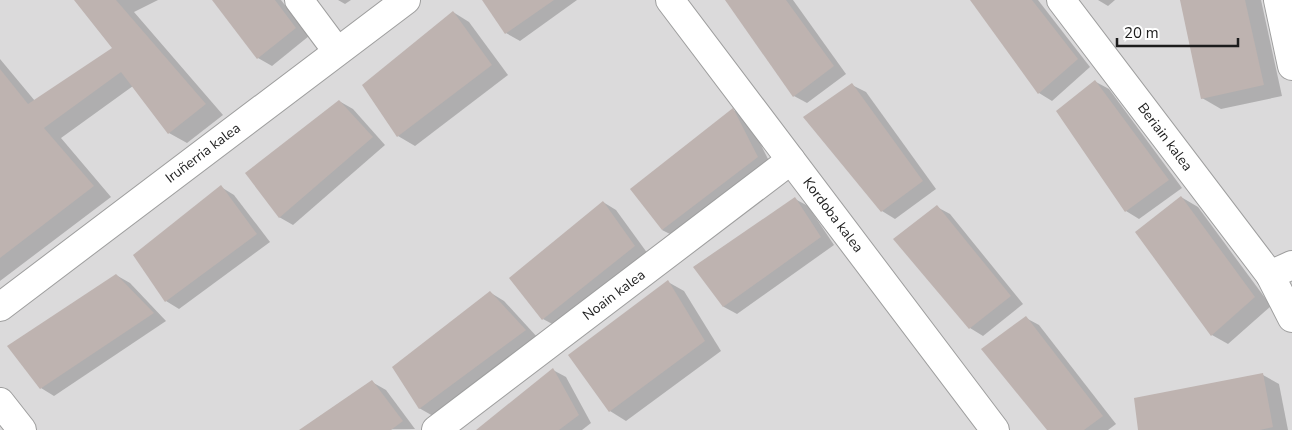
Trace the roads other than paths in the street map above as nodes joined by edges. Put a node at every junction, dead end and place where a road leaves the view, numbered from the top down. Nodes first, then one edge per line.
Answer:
1 (299, 0) edge
2 (406, 0) edge
3 (670, 0) edge
4 (1061, 0) edge
5 (1278, 0) edge
6 (337, 51) junction
7 (1292, 66) edge
8 (791, 160) junction
9 (1281, 270) edge
10 (0, 307) edge
11 (1292, 318) edge
12 (0, 402) edge
13 (22, 430) edge
14 (436, 430) edge
15 (995, 430) edge

1 - 6 street
2 - 6 street, Iruñerria kalea
3 - 8 street, Kordoba kalea
4 - 9 street, Beriain kalea
5 - 7 street
6 - 10 street, Iruñerria kalea
8 - 14 street, Noain kalea
8 - 15 street, Kordoba kalea
9 - 11 street, Beriain kalea
12 - 13 street

